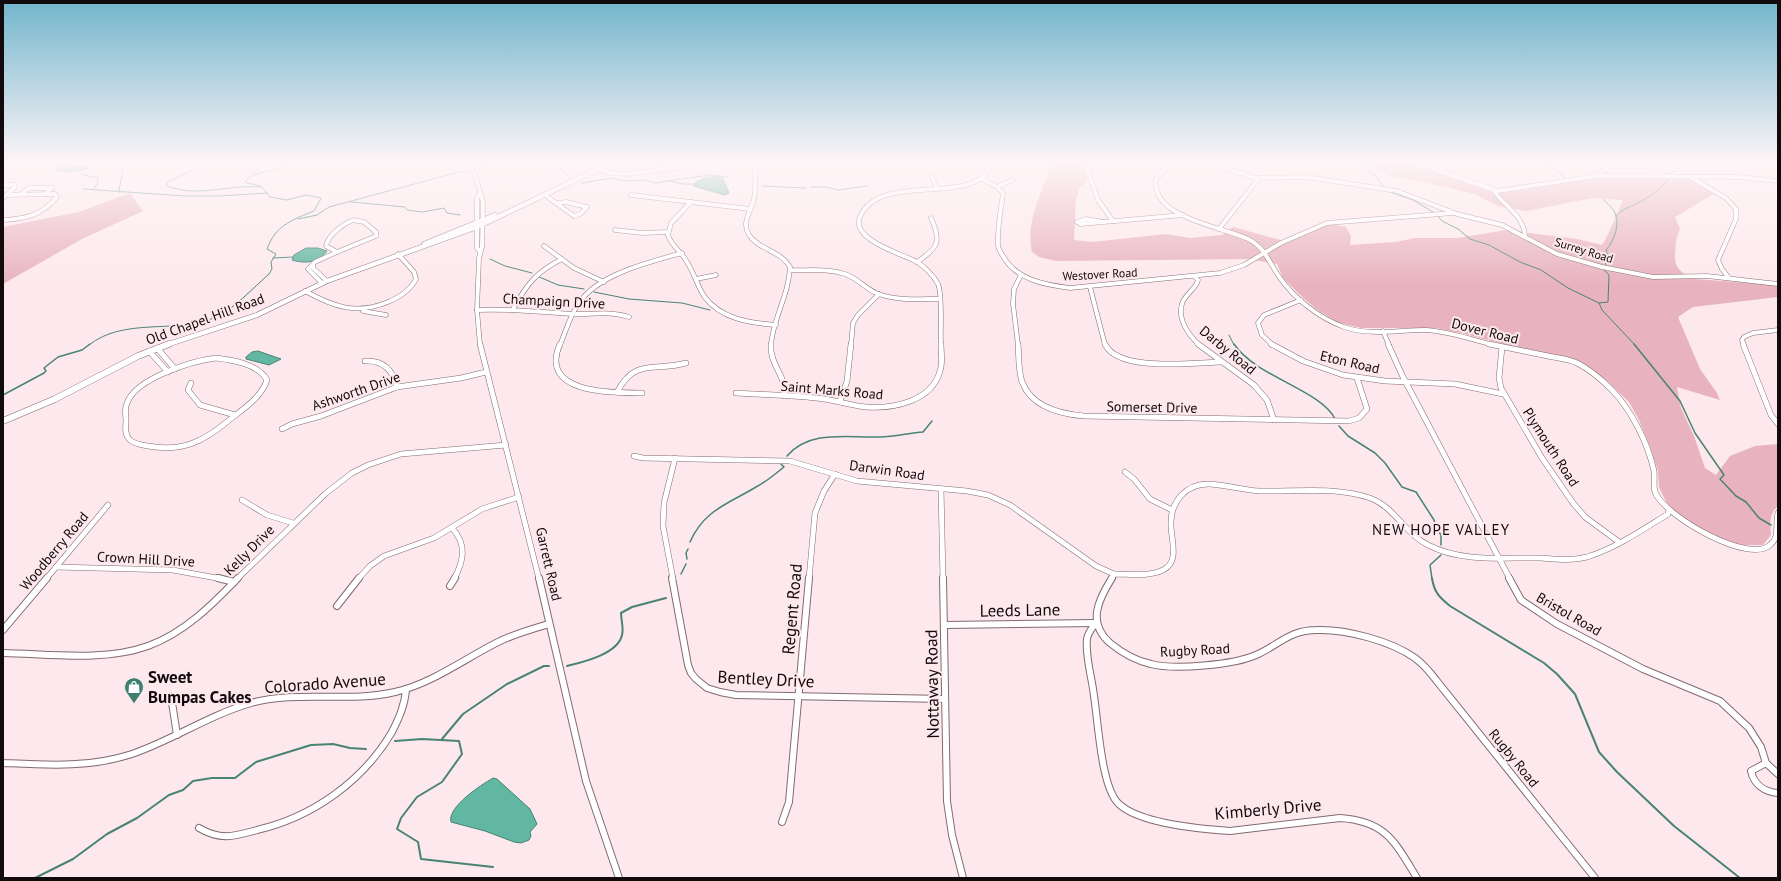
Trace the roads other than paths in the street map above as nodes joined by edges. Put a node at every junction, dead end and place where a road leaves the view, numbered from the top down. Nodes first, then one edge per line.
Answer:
1 (50, 203) edge
2 (477, 203) edge
3 (483, 203) edge
4 (523, 203) edge
5 (526, 203) edge
6 (558, 203) edge
7 (569, 203) edge
8 (689, 203) edge
9 (700, 203) edge
10 (752, 203) edge
11 (871, 203) edge
12 (1002, 203) edge
13 (1099, 203) edge
14 (1167, 203) edge
15 (1239, 203) edge
16 (1431, 203) edge
17 (1504, 203) edge
18 (1732, 203) edge
19 (573, 204) junction
20 (750, 209) junction
21 (565, 210) junction
22 (1454, 213) junction
23 (1183, 215) junction
24 (931, 218) dead end
25 (3, 220) edge
26 (1114, 221) junction
27 (483, 222) junction
28 (1103, 222) junction
29 (477, 225) junction
30 (1521, 226) junction
31 (1219, 229) junction
32 (615, 230) dead end
33 (1512, 230) junction
34 (668, 232) junction
35 (1525, 236) junction
36 (544, 246) dead end
37 (337, 252) junction
38 (480, 252) junction
39 (1266, 252) junction
40 (682, 253) junction
41 (398, 254) junction
42 (562, 259) junction
43 (917, 262) junction
44 (790, 270) junction
45 (716, 275) dead end
46 (1021, 275) junction
47 (1195, 277) junction
48 (1729, 278) junction
49 (696, 279) junction
50 (325, 282) junction
51 (604, 282) junction
52 (1778, 284) edge
53 (1090, 287) junction
54 (305, 291) junction
55 (879, 294) junction
56 (940, 299) junction
57 (1301, 300) junction
58 (513, 309) junction
59 (360, 310) junction
60 (477, 310) junction
61 (572, 313) junction
62 (386, 315) dead end
63 (629, 317) dead end
64 (776, 325) junction
65 (1778, 330) edge
66 (1383, 331) junction
67 (1502, 347) junction
68 (157, 348) junction
69 (149, 351) junction
70 (166, 358) junction
71 (365, 361) dead end
72 (159, 362) junction
73 (1220, 362) junction
74 (686, 363) dead end
75 (175, 369) junction
76 (168, 372) junction
77 (486, 372) junction
78 (1358, 378) junction
79 (1405, 382) junction
80 (191, 383) dead end
81 (397, 387) junction
82 (617, 392) junction
83 (642, 393) dead end
84 (736, 393) dead end
85 (1503, 394) junction
86 (785, 396) junction
87 (840, 401) junction
88 (235, 415) junction
89 (1274, 420) junction
90 (3, 421) edge
91 (1778, 424) edge
92 (282, 429) dead end
93 (506, 445) junction
94 (634, 456) dead end
95 (675, 458) junction
96 (1125, 472) dead end
97 (835, 474) junction
98 (941, 489) junction
99 (519, 497) junction
100 (242, 500) dead end
101 (108, 505) dead end
102 (1172, 510) junction
103 (1669, 510) junction
104 (1778, 513) edge
105 (293, 523) junction
106 (452, 528) junction
107 (1619, 542) junction
108 (1498, 557) junction
109 (56, 567) junction
110 (1114, 574) junction
111 (234, 582) junction
112 (450, 586) dead end
113 (337, 606) dead end
114 (1096, 623) junction
115 (549, 624) junction
116 (945, 625) junction
117 (3, 630) edge
118 (3, 653) edge
119 (406, 689) junction
120 (171, 696) dead end
121 (799, 696) junction
122 (945, 699) junction
123 (177, 734) junction
124 (3, 763) edge
125 (1766, 763) junction
126 (1778, 774) edge
127 (1778, 793) edge
128 (782, 822) dead end
129 (199, 828) dead end
130 (619, 878) edge
131 (963, 878) edge
132 (1417, 878) edge
133 (1595, 878) edge

1 - 25 street
2 - 29 street, Garrett Road
3 - 27 street, Garrett Road
4 - 27 main road, Old Chapel Hill Road
5 - 27 main road, Old Chapel Hill Road
6 - 21 street
7 - 19 street
8 - 34 street
9 - 20 street
10 - 20 street
11 - 43 street, Saint Marks Road
12 - 46 street, Westover Road
13 - 26 street
14 - 23 street, Dover Road
15 - 31 street
16 - 22 street, Surrey Road
17 - 30 street
18 - 48 street
19 - 21 street
19 - 21 street
20 - 44 street
22 - 33 street, Surrey Road
22 - 39 street, Westover Road
23 - 26 street
23 - 31 street, Dover Road
24 - 43 street
26 - 28 street
27 - 29 main road, Old Chapel Hill Road
27 - 38 street, Garrett Road
28 - 28 street
29 - 38 street, Garrett Road
29 - 41 main road, Old Chapel Hill Road
30 - 33 street
30 - 35 street
31 - 39 street, Dover Road
32 - 34 street
33 - 35 street, Surrey Road
34 - 40 street
35 - 48 street, Surrey Road
36 - 42 street
37 - 37 street
37 - 50 street
38 - 60 street, Garrett Road
39 - 47 street, Westover Road
39 - 57 street, Dover Road
40 - 49 street
40 - 51 street
41 - 50 main road, Old Chapel Hill Road
41 - 59 street
42 - 51 street
42 - 58 street
43 - 56 street, Saint Marks Road
44 - 55 street
44 - 64 street
45 - 49 street
46 - 53 street, Westover Road
46 - 89 street, Somerset Drive
47 - 53 street, Westover Road
47 - 73 street, Darby Road
48 - 52 street, Surrey Road
49 - 64 street
50 - 54 main road, Old Chapel Hill Road
51 - 61 street
53 - 73 street
54 - 59 street
54 - 68 main road, Old Chapel Hill Road
55 - 56 street
55 - 87 street
56 - 87 street, Saint Marks Road
57 - 66 street, Dover Road
57 - 78 street, Eton Road
58 - 60 street, Champaign Drive
58 - 61 street, Champaign Drive
59 - 62 street
60 - 77 street, Garrett Road
61 - 63 street, Champaign Drive
61 - 82 street
64 - 86 street
65 - 91 street
66 - 67 street, Dover Road
66 - 79 street, Bristol Road
67 - 85 street, Plymouth Road
67 - 103 street, Dover Road
68 - 69 main road, Old Chapel Hill Road
68 - 70 street
69 - 72 street
69 - 90 main road, Old Chapel Hill Road
70 - 72 street
70 - 75 street
71 - 81 street
72 - 76 street
73 - 89 street, Darby Road
74 - 82 street
75 - 76 street
75 - 88 street
76 - 88 street
77 - 81 street, Ashworth Drive
77 - 93 street, Garrett Road
78 - 79 street, Eton Road
78 - 89 street, Somerset Drive
79 - 85 street, Eton Road
79 - 108 street, Bristol Road
80 - 88 street
81 - 92 street, Ashworth Drive
82 - 83 street
84 - 86 street, Saint Marks Road
85 - 107 street, Plymouth Road
86 - 87 street, Saint Marks Road
93 - 99 street, Garrett Road
93 - 105 street, Kelly Drive
94 - 95 street, Darwin Road
95 - 97 street, Darwin Road
95 - 121 street, Bentley Drive
96 - 102 street
97 - 98 street, Darwin Road
97 - 121 street, Regent Road
98 - 110 street, Darwin Road
98 - 116 street, Nottaway Road
99 - 106 street
99 - 115 street, Garrett Road
100 - 105 street
101 - 109 street, Woodberry Road
102 - 108 street
102 - 110 street
103 - 104 street, Dover Road
103 - 107 street
105 - 111 street, Kelly Drive
106 - 112 street
106 - 113 street
107 - 108 street
108 - 125 street, Bristol Road
109 - 111 street, Crown Hill Drive
109 - 117 street, Woodberry Road
110 - 114 street
111 - 118 street, Kelly Drive
114 - 116 street, Leeds Lane
114 - 132 street, Kimberly Drive
114 - 133 street, Rugby Road
115 - 119 street, Colorado Avenue
115 - 130 street, Garrett Road
116 - 122 street, Nottaway Road
119 - 123 street, Colorado Avenue
119 - 129 street
120 - 123 street
121 - 122 street, Bentley Drive
121 - 128 street, Regent Road
122 - 131 street, Nottaway Road
123 - 124 street, Colorado Avenue
125 - 126 street, Bristol Road
125 - 127 street

